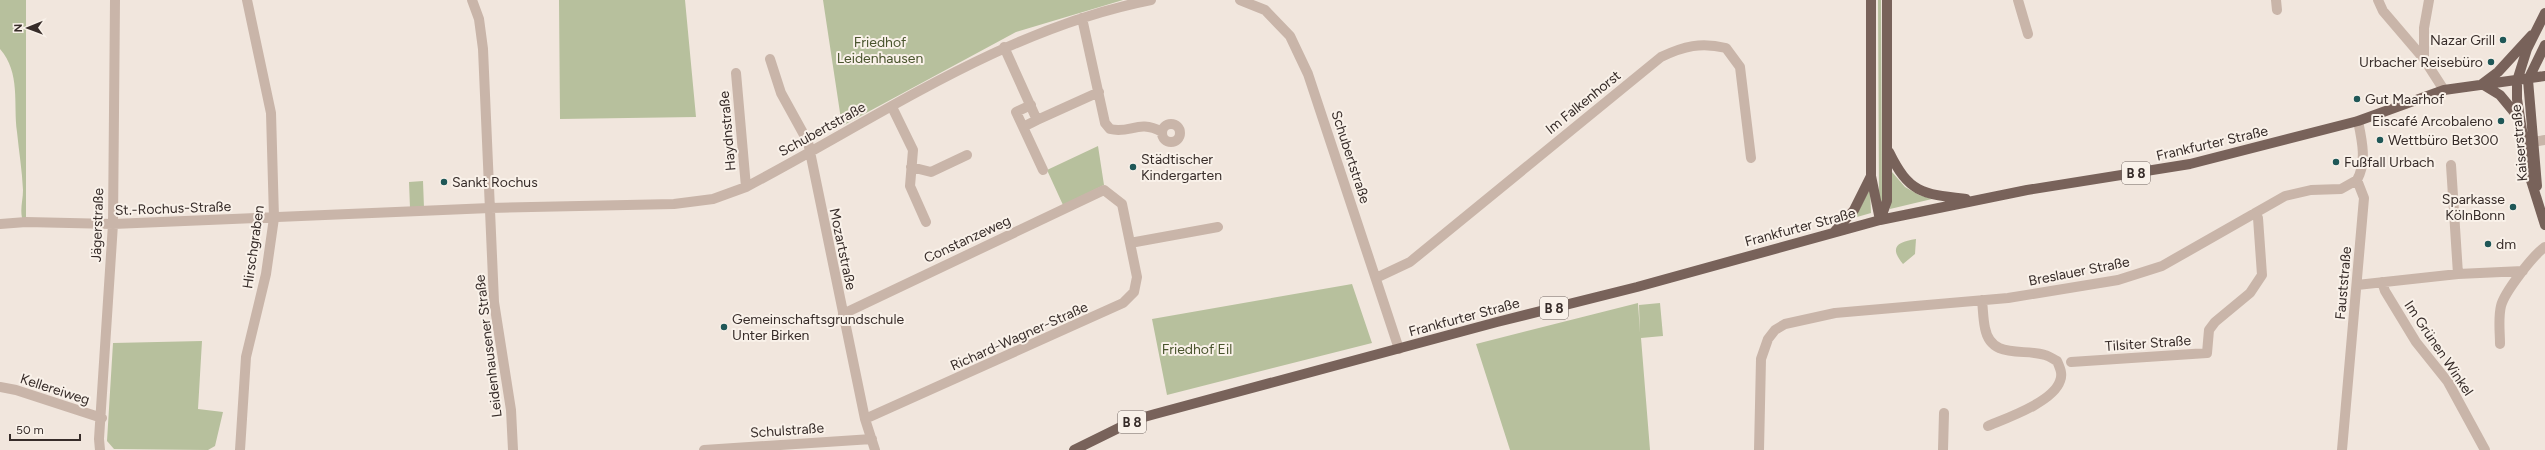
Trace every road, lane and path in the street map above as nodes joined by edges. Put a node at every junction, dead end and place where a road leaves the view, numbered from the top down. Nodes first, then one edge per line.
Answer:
1 (114, 0) edge
2 (247, 0) edge
3 (472, 0) edge
4 (1151, 0) edge
5 (1240, 0) edge
6 (1871, 0) edge
7 (1887, 0) edge
8 (2018, 0) edge
9 (2378, 0) edge
10 (2429, 0) edge
11 (2545, 13) edge
12 (1082, 18) junction
13 (2535, 32) junction
14 (2028, 34) dead end
15 (2545, 45) edge
16 (1004, 47) junction
17 (770, 59) dead end
18 (2424, 59) junction
19 (736, 73) dead end
20 (2545, 76) edge
21 (2528, 80) junction
22 (2517, 81) junction
23 (2482, 84) junction
24 (2444, 90) junction
25 (1099, 92) junction
26 (1031, 106) junction
27 (892, 107) junction
28 (1038, 120) junction
29 (2520, 120) junction
30 (2358, 121) junction
31 (1023, 127) junction
32 (1162, 132) dead end
33 (2545, 140) edge
34 (2532, 142) junction
35 (1888, 149) junction
36 (810, 150) junction
37 (967, 155) dead end
38 (1751, 158) dead end
39 (2451, 165) dead end
40 (911, 167) junction
41 (1043, 170) dead end
42 (1871, 176) junction
43 (2357, 180) junction
44 (746, 187) junction
45 (1104, 190) joint
46 (1974, 200) junction
47 (2538, 204) junction
48 (490, 208) junction
49 (2255, 213) junction
50 (274, 218) junction
51 (1880, 220) junction
52 (926, 222) dead end
53 (0, 224) edge
54 (113, 224) junction
55 (2545, 225) edge
56 (1218, 227) dead end
57 (1834, 232) junction
58 (1130, 243) junction
59 (2545, 247) edge
60 (2523, 271) junction
61 (2458, 274) junction
62 (1376, 278) junction
63 (2382, 282) junction
64 (2357, 285) junction
65 (1982, 300) junction
66 (843, 314) junction
67 (2500, 344) dead end
68 (1398, 349) junction
69 (2071, 362) dead end
70 (0, 387) edge
71 (1944, 413) dead end
72 (102, 418) junction
73 (865, 420) junction
74 (1988, 426) dead end
75 (872, 439) junction
76 (100, 450) edge
77 (240, 450) edge
78 (513, 450) edge
79 (704, 450) edge
80 (875, 450) edge
81 (1074, 450) edge
82 (1758, 450) edge
83 (1943, 450) edge
84 (2342, 450) edge
85 (2485, 450) edge

1 - 54 street, Jägerstraße
2 - 50 street, Hirschgraben
3 - 48 street, Leidenhausener Straße
4 - 12 street, Schubertstraße
5 - 62 street, Schubertstraße
6 - 42 main road
7 - 35 main road
8 - 14 street
9 - 18 street
10 - 18 street
11 - 13 main road
12 - 16 street, Schubertstraße
12 - 25 street
13 - 22 main road
13 - 23 main road
15 - 21 main road
16 - 26 street
16 - 27 street, Schubertstraße
17 - 36 street, Mozartstraße
18 - 24 street
19 - 44 street, Haydnstraße
20 - 21 main road, Frankfurter Straße / B 8
21 - 22 main road, Frankfurter Straße / B 8
21 - 34 main road, Kaiserstraße
22 - 23 main road, Frankfurter Straße / B 8
22 - 29 main road, Kaiserstraße
23 - 24 main road, Frankfurter Straße / B 8
23 - 29 main road
24 - 30 main road, Frankfurter Straße / B 8
25 - 28 street
25 - 32 street
26 - 28 street
26 - 31 street
27 - 36 street, Schubertstraße
27 - 40 street
28 - 31 street
29 - 47 main road, Kaiserstraße
30 - 43 street
30 - 46 main road, Frankfurter Straße / B 8
31 - 41 street
33 - 34 street
34 - 47 main road, Kaiserstraße
35 - 46 main road
35 - 51 main road
36 - 44 street, Schubertstraße
36 - 66 street, Mozartstraße
37 - 40 street
38 - 62 street, Im Falkenhorst
39 - 61 street
40 - 52 street
42 - 51 main road
42 - 57 main road
43 - 49 street, Breslauer Straße
43 - 64 street, Fauststraße
44 - 48 street, Schubertstraße
45 - 58 street, Richard-Wagner-Straße
45 - 66 street, Constanzeweg
46 - 51 main road, Frankfurter Straße / B 8
47 - 55 main road, Kaiserstraße
48 - 50 street, St.-Rochus-Straße
48 - 78 street, Leidenhausener Straße
49 - 65 street, Breslauer Straße
49 - 69 street, Tilsiter Straße
50 - 54 street, St.-Rochus-Straße
50 - 77 street, Hirschgraben
51 - 57 main road, Frankfurter Straße / B 8
53 - 54 street, St.-Rochus-Straße
54 - 72 street, Jägerstraße
56 - 58 street
57 - 68 main road, Frankfurter Straße / B 8
58 - 73 street, Richard-Wagner-Straße
59 - 60 street
60 - 61 street
60 - 67 street
61 - 63 street
62 - 68 street, Schubertstraße
63 - 64 street
63 - 85 street, Im Grünen Winkel
64 - 84 street, Fauststraße
65 - 74 street
65 - 82 street, Breslauer Straße
66 - 73 street, Mozartstraße
68 - 81 main road, Frankfurter Straße / B 8
70 - 72 street, Kellereiweg
71 - 83 street
72 - 76 street, Jägerstraße
73 - 75 street, Mozartstraße
75 - 79 street, Schulstraße
75 - 80 street, Mozartstraße

